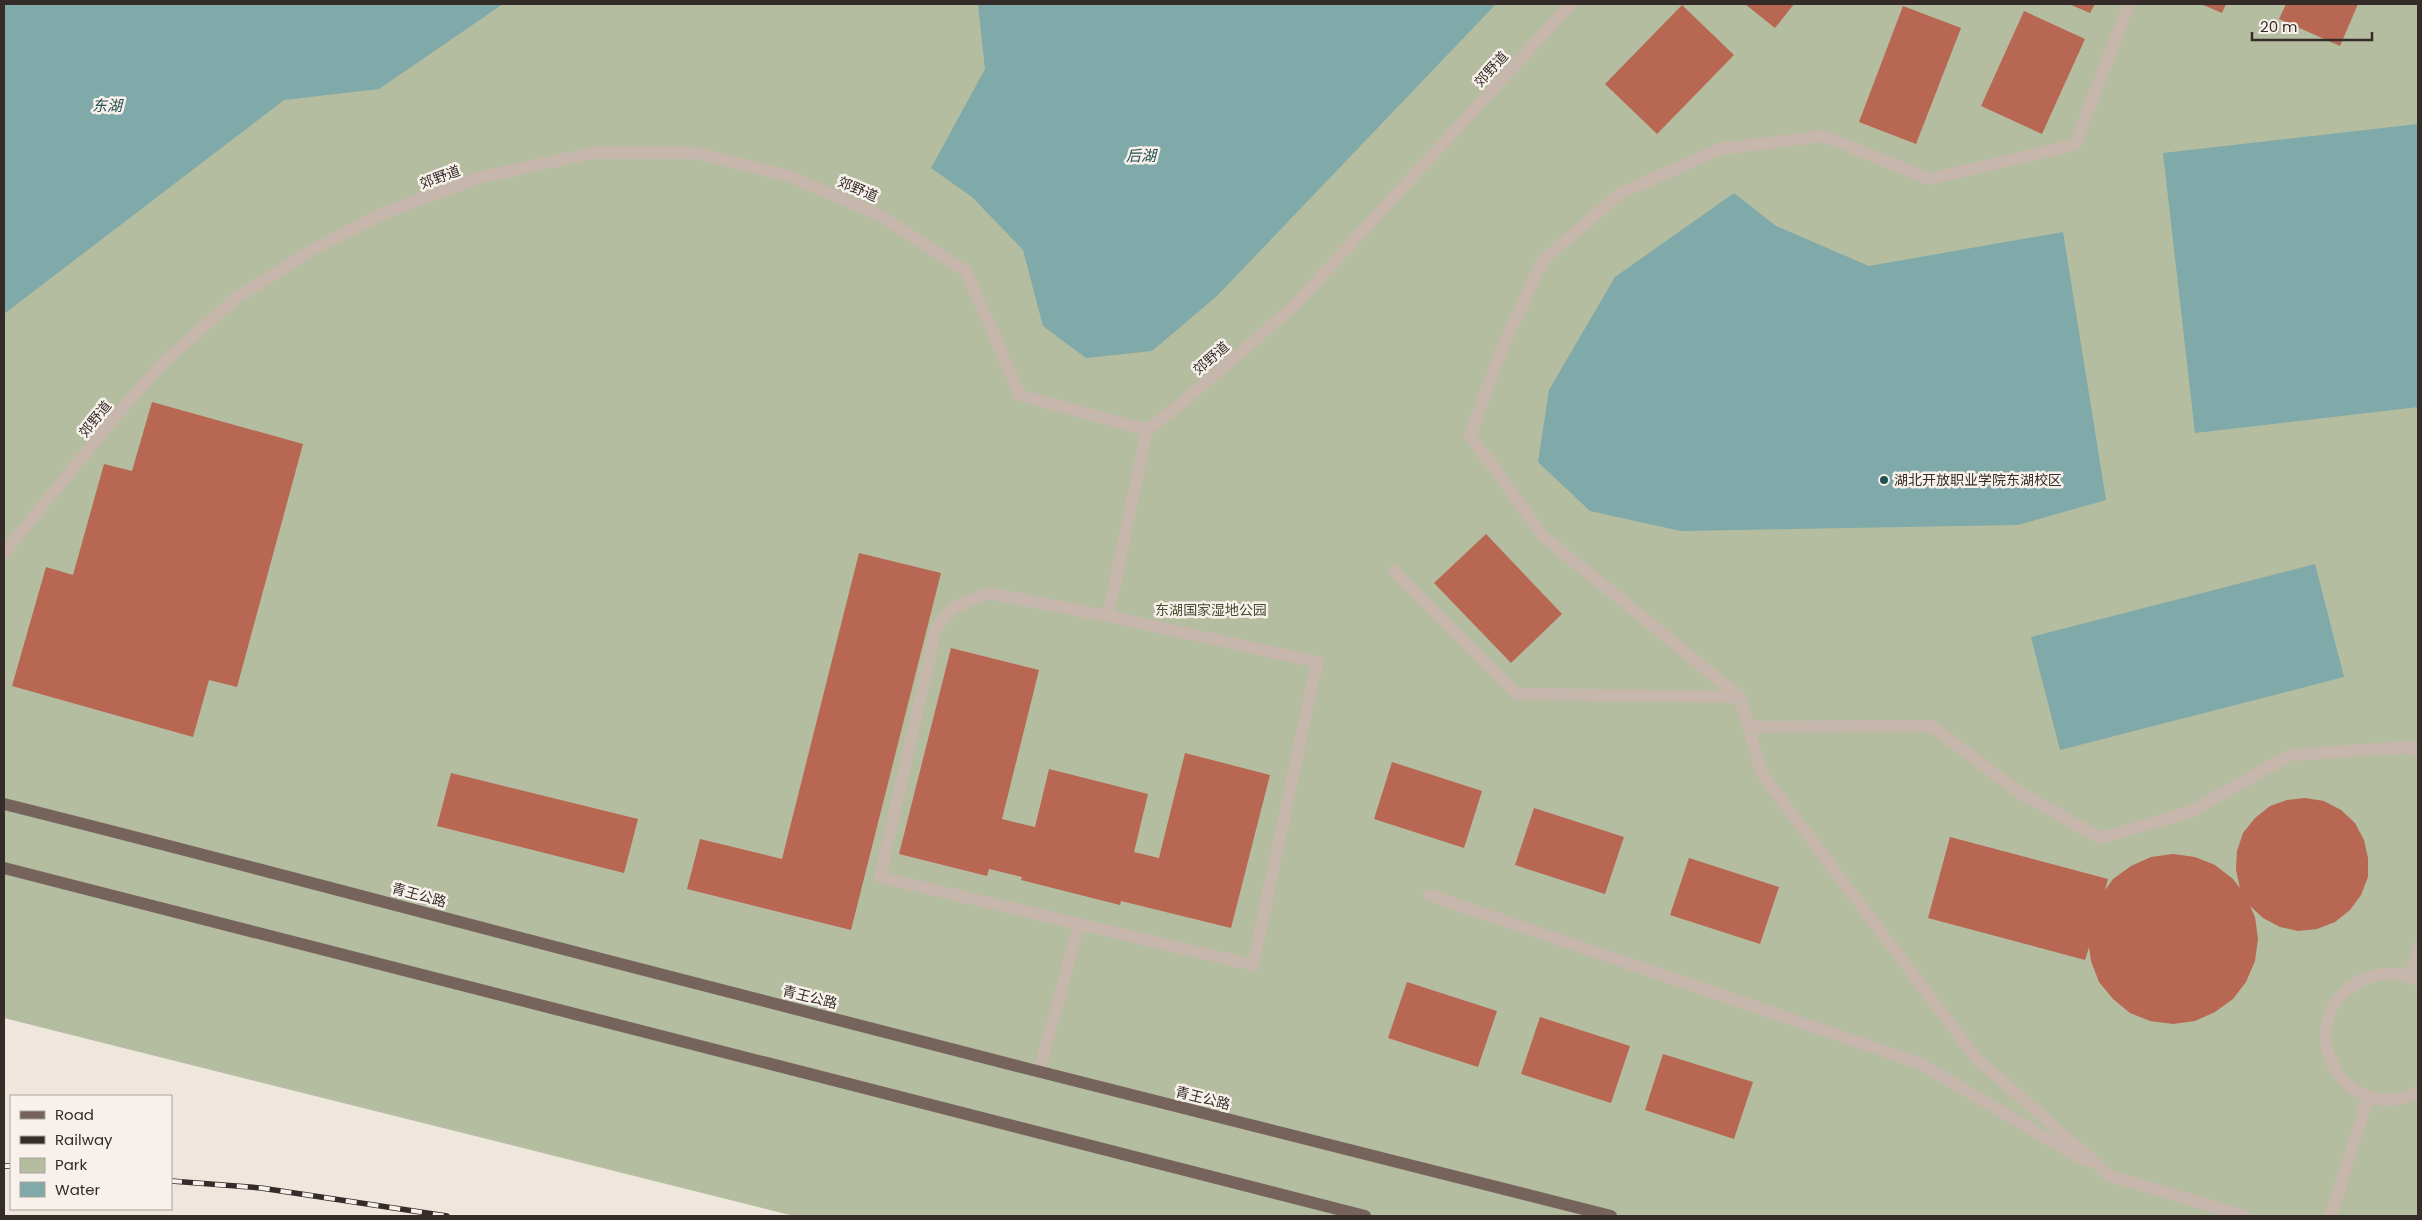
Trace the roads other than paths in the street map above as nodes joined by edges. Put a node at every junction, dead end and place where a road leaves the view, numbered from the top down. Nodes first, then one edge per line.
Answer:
1 (1571, 4) edge
2 (2129, 4) edge
3 (1147, 430) junction
4 (4, 553) edge
5 (1394, 571) dead end
6 (1108, 616) junction
7 (1740, 697) junction
8 (1748, 727) junction
9 (2418, 752) edge
10 (4, 804) edge
11 (4, 868) edge
12 (1429, 895) dead end
13 (1080, 924) junction
14 (2418, 948) edge
15 (2414, 979) edge
16 (1040, 1072) junction
17 (2418, 1092) edge
18 (2368, 1097) junction
19 (2110, 1176) junction
20 (1365, 1216) edge
21 (1611, 1216) edge
22 (2245, 1216) edge
23 (2331, 1216) edge

1 - 3 lane, 郊野道
2 - 7 lane
3 - 4 lane, 郊野道
3 - 6 lane
5 - 7 lane
6 - 13 lane
6 - 13 lane
7 - 8 lane
8 - 9 lane
8 - 19 lane
10 - 16 main road, 青王公路
11 - 20 main road
12 - 19 lane
13 - 16 lane
14 - 15 lane
15 - 18 lane
16 - 21 main road, 青王公路
17 - 18 lane
18 - 23 lane
19 - 22 lane

